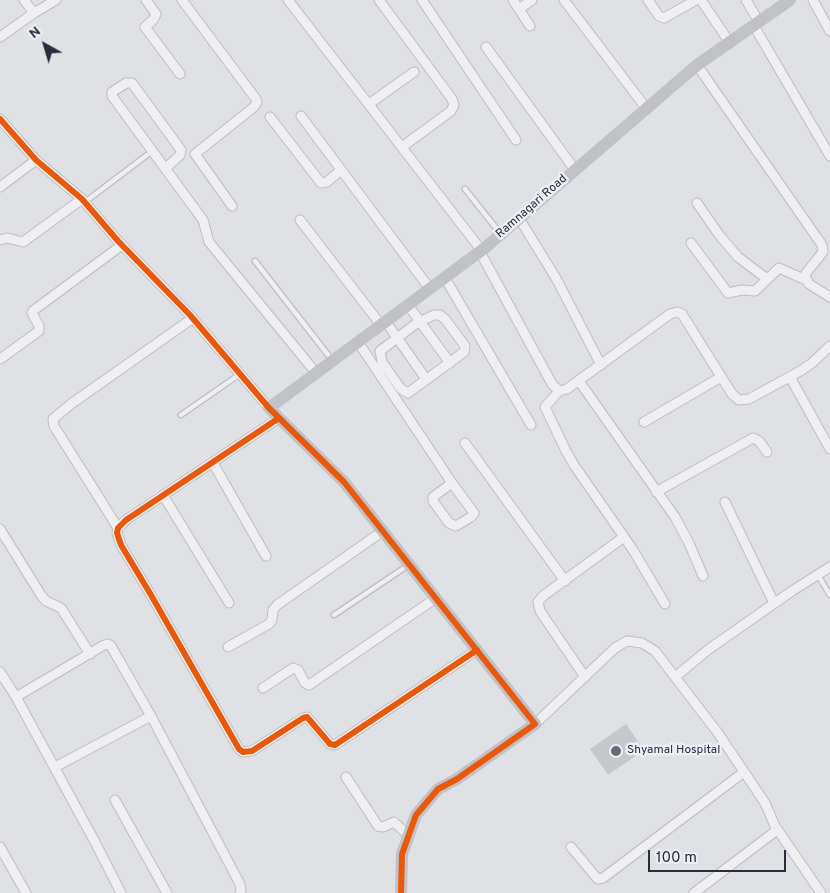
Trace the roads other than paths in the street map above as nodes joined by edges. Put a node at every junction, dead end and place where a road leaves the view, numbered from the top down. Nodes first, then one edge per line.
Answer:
1 (24, 0) edge
2 (56, 0) edge
3 (146, 0) edge
4 (182, 0) edge
5 (288, 0) edge
6 (379, 0) edge
7 (422, 0) edge
8 (513, 0) edge
9 (532, 0) edge
10 (564, 0) edge
11 (648, 0) edge
12 (696, 0) edge
13 (701, 0) edge
14 (746, 0) edge
15 (789, 0) edge
16 (813, 0) edge
17 (519, 9) junction
18 (34, 13) junction
19 (756, 24) junction
20 (530, 26) dead end
21 (830, 31) edge
22 (0, 37) edge
23 (730, 43) junction
24 (486, 47) dead end
25 (697, 65) junction
26 (414, 72) dead end
27 (180, 74) dead end
28 (369, 104) junction
29 (646, 108) junction
30 (270, 116) dead end
31 (301, 116) dead end
32 (0, 119) edge
33 (516, 140) dead end
34 (402, 147) junction
35 (147, 155) dead end
36 (830, 156) edge
37 (36, 160) junction
38 (166, 168) junction
39 (341, 170) junction
40 (575, 170) junction
41 (0, 187) edge
42 (465, 189) dead end
43 (84, 201) junction
44 (697, 202) dead end
45 (232, 206) dead end
46 (519, 218) junction
47 (300, 220) dead end
48 (501, 235) junction
49 (0, 240) edge
50 (691, 243) dead end
51 (122, 244) junction
52 (481, 251) junction
53 (827, 251) edge
54 (255, 261) dead end
55 (445, 278) junction
56 (767, 279) junction
57 (806, 280) junction
58 (430, 289) junction
59 (830, 297) edge
60 (408, 305) junction
61 (193, 318) junction
62 (420, 322) junction
63 (384, 324) junction
64 (398, 338) junction
65 (358, 342) junction
66 (830, 346) edge
67 (0, 359) edge
68 (332, 361) junction
69 (450, 363) junction
70 (601, 365) junction
71 (316, 373) junction
72 (240, 374) junction
73 (721, 377) junction
74 (790, 377) junction
75 (426, 379) junction
76 (579, 381) junction
77 (559, 391) junction
78 (269, 408) junction
79 (181, 415) dead end
80 (279, 418) junction
81 (644, 422) dead end
82 (531, 426) dead end
83 (464, 443) dead end
84 (830, 449) edge
85 (768, 452) dead end
86 (213, 463) junction
87 (452, 483) junction
88 (656, 492) junction
89 (163, 495) junction
90 (725, 502) dead end
91 (118, 528) junction
92 (0, 529) edge
93 (383, 531) junction
94 (624, 537) junction
95 (266, 556) dead end
96 (410, 564) junction
97 (830, 567) edge
98 (818, 575) junction
99 (703, 576) dead end
100 (565, 580) junction
101 (830, 595) edge
102 (436, 598) junction
103 (229, 603) dead end
104 (665, 604) dead end
105 (774, 604) junction
106 (334, 615) dead end
107 (228, 647) dead end
108 (477, 650) junction
109 (90, 654) junction
110 (0, 672) edge
111 (585, 677) junction
112 (676, 677) junction
113 (263, 688) dead end
114 (16, 697) junction
115 (151, 716) junction
116 (535, 724) junction
117 (55, 767) junction
118 (744, 772) junction
119 (346, 778) dead end
120 (115, 800) dead end
121 (777, 830) junction
122 (409, 836) junction
123 (0, 846) edge
124 (571, 847) dead end
125 (26, 893) edge
126 (121, 893) edge
127 (167, 893) edge
128 (240, 893) edge
129 (401, 893) edge
130 (694, 893) edge
131 (820, 893) edge

1 - 18 street
2 - 18 street
3 - 27 street
4 - 45 street
5 - 28 street
6 - 34 street
7 - 33 street
8 - 17 street
9 - 17 street
10 - 29 street
11 - 12 street
13 - 23 street
14 - 19 street
15 - 19 street, Ramnagari Road
16 - 21 street
17 - 20 street
18 - 22 street
19 - 23 street, Ramnagari Road
19 - 36 street
23 - 25 street, Ramnagari Road
24 - 40 street
25 - 29 street, Ramnagari Road
25 - 53 street
26 - 28 street
28 - 34 street
29 - 40 street, Ramnagari Road
30 - 39 street
31 - 39 street
32 - 37 street
34 - 52 street
35 - 43 lane
37 - 41 street
37 - 43 street
38 - 38 street
38 - 71 street
39 - 58 street
40 - 46 street, Ramnagari Road
42 - 48 lane
43 - 49 street
43 - 51 street
44 - 56 street
46 - 48 street, Ramnagari Road
46 - 70 street
47 - 63 street
48 - 52 street, Ramnagari Road
50 - 56 street
51 - 61 street
51 - 67 street
52 - 55 street, Ramnagari Road
52 - 77 street
53 - 57 street
54 - 68 lane
55 - 58 street, Ramnagari Road
55 - 82 street
56 - 57 street
57 - 59 street
58 - 60 street, Ramnagari Road
60 - 62 street
60 - 63 street, Ramnagari Road
61 - 72 street
61 - 91 street
62 - 64 street
62 - 69 street
62 - 69 street
63 - 64 street
63 - 65 street, Ramnagari Road
64 - 75 street
64 - 75 street
65 - 68 street, Ramnagari Road
65 - 87 street
66 - 74 street
68 - 71 street, Ramnagari Road
69 - 75 street
70 - 73 street
70 - 76 street
71 - 78 street, Ramnagari Road
72 - 78 street
72 - 79 lane
73 - 74 street
73 - 81 street
74 - 84 street
76 - 77 street
76 - 88 street
77 - 94 street
78 - 80 street
80 - 86 street
80 - 93 street
83 - 100 street
85 - 88 street
86 - 89 street
86 - 95 street
87 - 87 street
88 - 99 street
89 - 91 street
89 - 103 street
90 - 105 street
91 - 108 street
92 - 109 street
93 - 96 street
93 - 107 street
94 - 100 street
94 - 104 street
96 - 102 street
96 - 106 lane
97 - 98 street
98 - 101 lane
98 - 105 street
100 - 111 street
102 - 108 street
102 - 113 street
105 - 112 street
108 - 116 street
109 - 114 street
109 - 115 street
110 - 114 street
111 - 112 street
111 - 116 street
112 - 118 street
114 - 117 street
115 - 117 street
115 - 128 street
116 - 122 street
117 - 126 street
118 - 121 street
118 - 124 street
119 - 122 street
120 - 127 street
121 - 130 street
121 - 131 street
122 - 129 street
123 - 125 street

